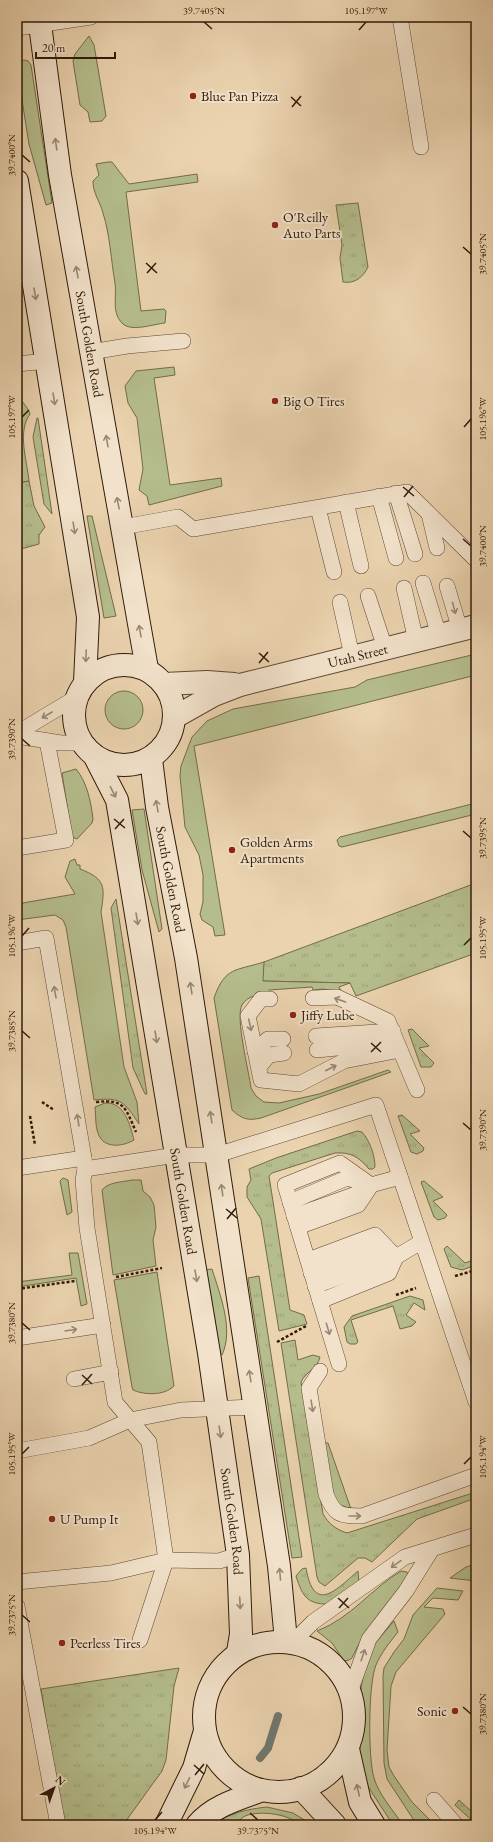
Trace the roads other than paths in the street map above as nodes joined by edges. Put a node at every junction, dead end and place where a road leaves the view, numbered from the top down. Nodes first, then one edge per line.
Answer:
1 (91, 17) edge
2 (400, 17) edge
3 (39, 21) edge
4 (17, 28) edge
5 (421, 147) dead end
6 (17, 181) edge
7 (183, 341) dead end
8 (91, 352) junction
9 (47, 361) junction
10 (17, 364) edge
11 (396, 494) junction
12 (379, 496) junction
13 (346, 502) junction
14 (318, 508) junction
15 (428, 513) junction
16 (123, 527) junction
17 (437, 548) dead end
18 (414, 554) dead end
19 (396, 558) dead end
20 (476, 560) edge
21 (362, 566) dead end
22 (334, 572) dead end
23 (423, 583) dead end
24 (447, 586) dead end
25 (404, 588) dead end
26 (368, 596) dead end
27 (340, 602) dead end
28 (458, 630) edge
29 (416, 640) junction
30 (385, 648) junction
31 (352, 656) junction
32 (147, 669) junction
33 (164, 684) junction
34 (240, 685) junction
35 (81, 690) junction
36 (175, 717) junction
37 (17, 733) edge
38 (17, 736) edge
39 (47, 741) junction
40 (88, 750) junction
41 (151, 758) junction
42 (17, 848) edge
43 (17, 943) edge
44 (313, 998) dead end
45 (270, 999) dead end
46 (395, 1036) junction
47 (316, 1043) dead end
48 (255, 1051) junction
49 (259, 1067) junction
50 (417, 1090) dead end
51 (176, 1154) junction
52 (216, 1156) junction
53 (85, 1163) junction
54 (17, 1168) edge
55 (400, 1177) junction
56 (371, 1185) junction
57 (294, 1215) junction
58 (421, 1242) junction
59 (396, 1257) junction
60 (311, 1273) junction
61 (320, 1301) junction
62 (103, 1325) junction
63 (17, 1338) edge
64 (339, 1364) dead end
65 (320, 1371) dead end
66 (111, 1372) junction
67 (74, 1379) dead end
68 (476, 1402) edge
69 (254, 1407) junction
70 (217, 1409) junction
71 (130, 1420) junction
72 (17, 1451) edge
73 (476, 1474) edge
74 (476, 1535) edge
75 (432, 1549) junction
76 (238, 1556) junction
77 (166, 1560) junction
78 (17, 1582) edge
79 (17, 1606) edge
80 (140, 1640) dead end
81 (290, 1642) junction
82 (238, 1652) junction
83 (350, 1692) junction
84 (204, 1734) junction
85 (348, 1748) junction
86 (301, 1788) junction
87 (260, 1791) junction
88 (434, 1800) dead end
89 (58, 1825) edge
90 (166, 1825) edge
91 (197, 1825) edge
92 (335, 1825) edge
93 (374, 1825) edge
94 (456, 1825) edge

1 - 3 lane
2 - 5 lane
3 - 4 lane
8 -> 3 main road, South Golden Road
6 -> 9 main road
7 - 8 lane
16 -> 8 main road, South Golden Road
9 - 10 lane
9 -> 35 main road
11 - 12 lane
11 - 15 lane
11 - 18 lane
12 - 13 lane
12 - 19 lane
13 - 14 lane
13 - 21 lane
14 - 16 lane
14 - 22 lane
15 - 17 lane
15 - 20 lane
32 -> 16 main road, South Golden Road
23 - 28 lane
24 -> 28 lane
25 - 29 lane
26 - 30 lane
27 - 31 lane
28 - 29 main road, Utah Street
29 - 30 main road, Utah Street
30 - 31 main road, Utah Street
31 - 34 main road, Utah Street
32 - 33 main road
32 - 35 main road
33 - 34 main road, Utah Street
33 - 36 main road
34 - 36 main road, Utah Street
35 -> 37 lane
35 - 40 main road
36 - 41 main road
38 - 39 lane
39 - 40 lane
39 - 42 lane
40 - 41 main road
40 -> 51 main road, South Golden Road
52 -> 41 main road, South Golden Road
53 -> 43 lane
46 -> 44 lane
45 -> 48 lane
46 - 47 lane
49 -> 46 lane
46 - 50 lane
48 - 49 lane
48 - 49 lane
51 - 52 lane
51 - 53 lane
51 -> 70 main road, South Golden Road
52 - 55 lane
69 -> 52 main road, South Golden Road
53 - 54 lane
53 - 62 lane
55 - 56 lane
55 - 58 lane
56 - 57 lane
56 - 57 lane
56 - 57 lane
57 - 60 lane
58 - 59 lane
58 - 68 lane
59 - 60 lane
59 - 60 lane
59 - 61 lane
60 - 61 lane
61 -> 64 lane
63 -> 62 lane
62 - 66 lane
65 -> 73 lane
66 - 67 lane
66 - 71 lane
69 - 70 lane
81 -> 69 main road, South Golden Road
70 - 71 lane
70 -> 76 main road, South Golden Road
71 - 72 lane
71 - 77 lane
74 - 75 lane
75 -> 81 lane
83 -> 75 lane
76 - 77 lane
76 -> 82 main road, South Golden Road
77 - 78 lane
77 - 80 lane
79 - 89 lane
81 - 82 main road
81 - 83 main road
82 - 84 main road
83 - 85 main road
84 - 87 main road
84 -> 90 main road
85 - 86 main road
93 -> 85 main road
86 - 87 main road
86 - 92 main road
87 - 91 main road
88 - 94 lane

